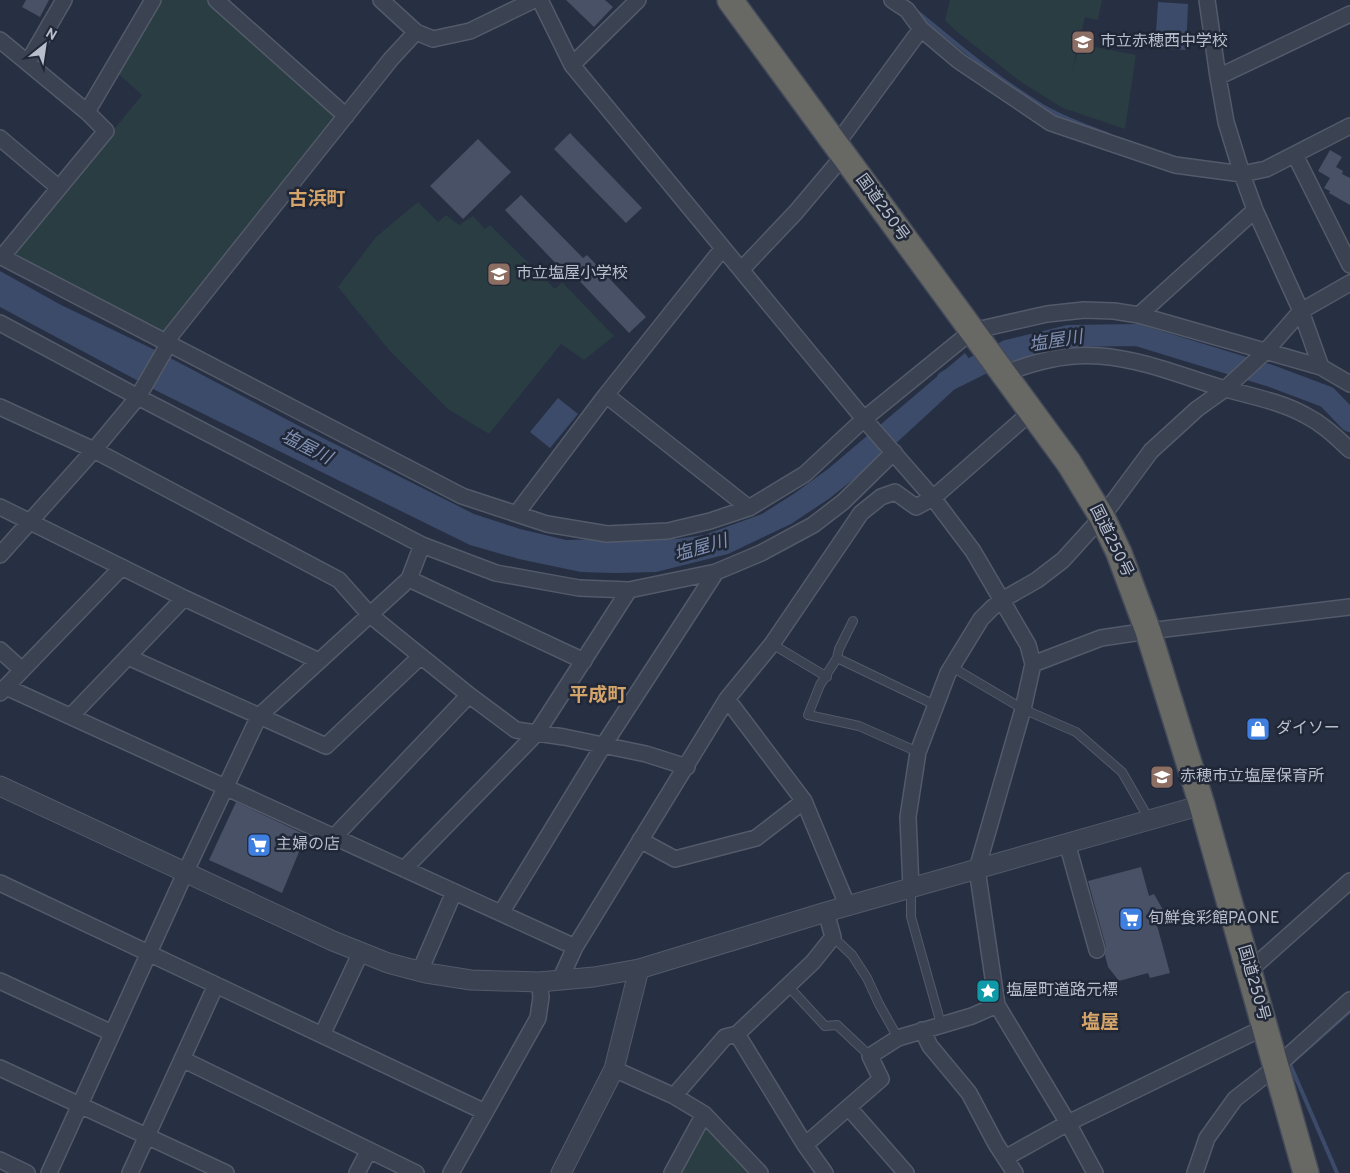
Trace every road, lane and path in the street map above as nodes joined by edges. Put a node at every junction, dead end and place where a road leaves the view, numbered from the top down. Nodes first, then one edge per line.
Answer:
1 (64, 0) edge
2 (152, 0) edge
3 (216, 0) edge
4 (381, 0) edge
5 (534, 0) edge
6 (540, 0) edge
7 (638, 0) edge
8 (730, 0) edge
9 (892, 0) edge
10 (1207, 0) edge
11 (399, 6) edge
12 (1350, 14) edge
13 (921, 29) junction
14 (416, 32) junction
15 (0, 40) edge
16 (28, 62) junction
17 (572, 65) junction
18 (1218, 77) junction
19 (87, 112) junction
20 (346, 116) junction
21 (1350, 126) edge
22 (0, 138) edge
23 (840, 150) junction
24 (1295, 155) junction
25 (1242, 174) junction
26 (59, 188) junction
27 (1255, 210) junction
28 (723, 248) junction
29 (1, 257) edge
30 (1350, 265) edge
31 (741, 270) junction
32 (1350, 283) edge
33 (1301, 311) junction
34 (1139, 316) junction
35 (0, 323) edge
36 (972, 331) junction
37 (169, 343) junction
38 (1265, 352) junction
39 (1322, 367) junction
40 (1003, 374) junction
41 (1350, 384) edge
42 (1225, 389) junction
43 (606, 395) junction
44 (138, 397) junction
45 (0, 407) edge
46 (1031, 412) junction
47 (864, 419) junction
48 (94, 450) junction
49 (1350, 450) edge
50 (894, 452) junction
51 (933, 498) junction
52 (0, 507) edge
53 (749, 508) junction
54 (516, 513) junction
55 (1102, 517) junction
56 (31, 522) junction
57 (422, 545) junction
58 (0, 555) edge
59 (122, 567) junction
60 (716, 572) junction
61 (409, 580) junction
62 (629, 590) junction
63 (184, 598) junction
64 (1002, 600) junction
65 (1350, 607) edge
66 (370, 615) junction
67 (853, 621) dead end
68 (1148, 631) junction
69 (772, 644) junction
70 (0, 650) edge
71 (421, 656) junction
72 (128, 657) junction
73 (837, 658) junction
74 (319, 661) junction
75 (584, 661) junction
76 (1033, 664) junction
77 (952, 667) junction
78 (22, 670) junction
79 (827, 677) junction
80 (3, 690) edge
81 (469, 695) junction
82 (728, 699) junction
83 (935, 705) junction
84 (1023, 709) junction
85 (71, 716) junction
86 (259, 716) junction
87 (536, 734) junction
88 (603, 746) junction
89 (918, 752) junction
90 (687, 767) junction
91 (0, 786) edge
92 (226, 787) junction
93 (804, 801) junction
94 (1202, 805) junction
95 (1149, 819) junction
96 (334, 837) junction
97 (640, 840) junction
98 (1067, 843) junction
99 (404, 869) junction
100 (977, 869) junction
101 (186, 871) junction
102 (1350, 881) edge
103 (0, 883) edge
104 (911, 888) junction
105 (454, 892) junction
106 (848, 906) junction
107 (826, 912) junction
108 (501, 913) junction
109 (833, 937) junction
110 (575, 947) junction
111 (1098, 950) dead end
112 (361, 952) junction
113 (148, 953) junction
114 (639, 969) junction
115 (420, 971) junction
116 (1249, 971) junction
117 (560, 980) junction
118 (0, 981) edge
119 (539, 982) junction
120 (216, 985) junction
121 (788, 986) junction
122 (1350, 1000) edge
123 (997, 1005) junction
124 (941, 1024) junction
125 (1265, 1027) junction
126 (922, 1030) junction
127 (112, 1033) junction
128 (737, 1034) junction
129 (322, 1035) junction
130 (898, 1038) junction
131 (870, 1056) junction
132 (182, 1059) junction
133 (1277, 1066) junction
134 (0, 1068) edge
135 (614, 1069) junction
136 (674, 1096) junction
137 (80, 1105) junction
138 (848, 1108) junction
139 (485, 1112) junction
140 (704, 1114) junction
141 (1068, 1123) junction
142 (147, 1136) junction
143 (804, 1145) junction
144 (369, 1150) junction
145 (1005, 1158) junction
146 (0, 1160) edge
147 (28, 1173) edge
148 (49, 1173) edge
149 (130, 1173) edge
150 (226, 1173) edge
151 (357, 1173) edge
152 (416, 1173) edge
153 (451, 1173) edge
154 (561, 1173) edge
155 (672, 1173) edge
156 (760, 1173) edge
157 (825, 1173) edge
158 (906, 1173) edge
159 (1015, 1173) edge
160 (1095, 1173) edge
161 (1194, 1173) edge
162 (1306, 1173) edge

1 - 16 street
2 - 19 street
3 - 20 street
4 - 11 street
5 - 14 street
6 - 17 street
7 - 17 street
8 - 23 highway, 国道250号
9 - 13 street
10 - 18 street
11 - 14 street
12 - 18 street
13 - 23 street
13 - 25 street
14 - 20 street
15 - 16 street
16 - 19 street
17 - 28 street
18 - 25 street
19 - 26 street
20 - 37 street
21 - 24 street
22 - 26 street
23 - 31 street
23 - 36 highway, 国道250号
24 - 25 street
24 - 30 street
25 - 27 street
26 - 29 street
27 - 33 street
27 - 34 street
28 - 31 street
28 - 43 street
29 - 37 street
31 - 47 street
32 - 33 street
33 - 38 street
33 - 39 street
34 - 36 street
34 - 38 street
35 - 44 street
36 - 40 highway, 国道250号
36 - 47 street
37 - 44 street
37 - 54 street
38 - 39 street
38 - 42 street
39 - 41 street
40 - 42 street
40 - 46 highway, 国道250号
42 - 49 street
42 - 55 street
43 - 53 street
43 - 54 street
44 - 48 street
44 - 57 street
45 - 48 street
46 - 51 street
46 - 55 highway, 国道250号
47 - 50 street
47 - 53 street
48 - 56 street
48 - 66 street
50 - 51 street
50 - 60 street
51 - 64 street
51 - 69 street
52 - 56 street
53 - 54 street
55 - 64 street
55 - 68 highway, 国道250号
56 - 58 street
56 - 59 street
57 - 61 street
57 - 62 street
59 - 63 street
59 - 78 street
60 - 62 street
60 - 88 street
61 - 66 street
61 - 75 street
62 - 75 street
63 - 72 street
63 - 74 street
64 - 76 street
64 - 77 street
65 - 68 street
66 - 71 street
66 - 74 street
67 - 73 lane
68 - 76 street
68 - 94 highway, 国道250号
69 - 79 lane
69 - 82 street
70 - 78 street
71 - 81 street
71 - 86 street
72 - 85 street
72 - 86 street
73 - 79 lane
73 - 83 lane
74 - 86 street
75 - 87 street
76 - 84 street
77 - 83 street
77 - 84 lane
78 - 80 street
79 - 89 lane
80 - 85 street
81 - 87 street
81 - 96 street
82 - 90 street
82 - 93 street
83 - 89 street
84 - 95 lane
84 - 100 street
85 - 92 street
86 - 92 street
87 - 88 street
87 - 99 street
88 - 90 street
88 - 108 street
89 - 104 street
90 - 97 street
91 - 101 street
92 - 96 street
92 - 101 street
93 - 97 street
93 - 106 street
94 - 95 street
94 - 116 highway, 国道250号
95 - 98 street
96 - 99 street
97 - 110 street
98 - 100 street
98 - 111 street
99 - 105 street
100 - 104 street
100 - 123 street
101 - 112 street
101 - 113 street
102 - 116 street
103 - 113 street
104 - 106 street
104 - 124 lane
105 - 108 street
105 - 115 street
106 - 107 street
107 - 109 street
107 - 114 street
108 - 110 street
109 - 121 street
109 - 130 lane
110 - 117 street
112 - 115 street
112 - 129 street
113 - 120 street
113 - 127 street
114 - 117 street
114 - 135 street
115 - 119 street
116 - 125 highway, 国道250号
117 - 119 street
118 - 127 street
119 - 139 street
120 - 129 street
120 - 132 street
121 - 128 street
121 - 131 lane
122 - 133 street
123 - 124 street
123 - 141 street
124 - 126 street
125 - 133 highway, 国道250号
125 - 141 street
126 - 130 street
126 - 145 street
127 - 137 street
128 - 136 street
128 - 143 street
129 - 139 street
130 - 131 street
131 - 138 street
132 - 142 street
132 - 144 street
133 - 161 street
133 - 162 highway, 国道250号
134 - 137 street
135 - 136 street
135 - 154 street
136 - 140 street
137 - 142 street
137 - 148 street
138 - 143 street
138 - 158 street
139 - 153 street
140 - 155 street
140 - 156 street
141 - 145 street
141 - 160 street
142 - 149 street
142 - 150 street
143 - 157 street
144 - 151 street
144 - 152 street
145 - 159 street
146 - 147 street

